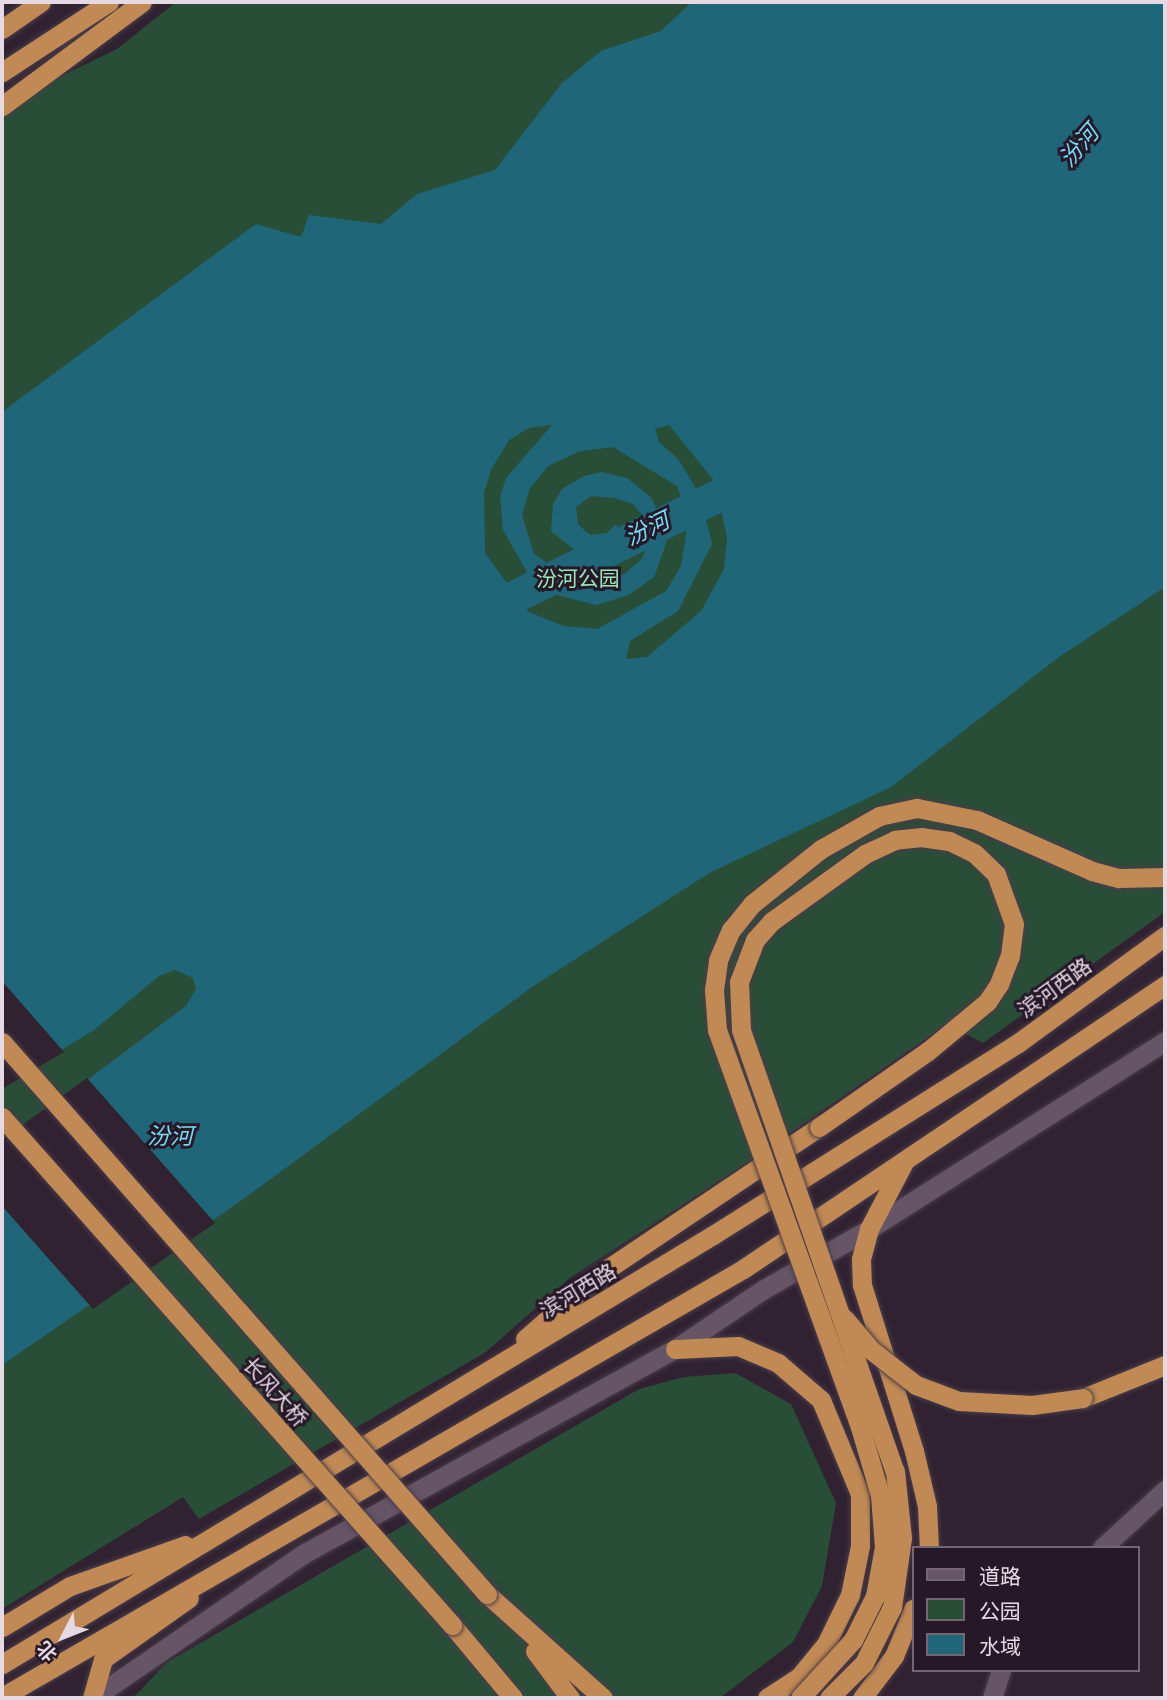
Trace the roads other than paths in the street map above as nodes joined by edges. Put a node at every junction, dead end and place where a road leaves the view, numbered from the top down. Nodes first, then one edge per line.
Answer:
1 (41, 2) edge
2 (109, 2) edge
3 (138, 4) edge
4 (2, 29) edge
5 (2, 72) edge
6 (2, 106) edge
7 (1165, 877) edge
8 (1165, 936) edge
9 (1165, 985) edge
10 (1165, 1041) edge
11 (2, 1042) edge
12 (2, 1117) edge
13 (905, 1161) junction
14 (869, 1229) junction
15 (838, 1310) junction
16 (675, 1349) junction
17 (1165, 1365) edge
18 (482, 1376) junction
19 (1165, 1490) edge
20 (226, 1531) junction
21 (929, 1546) edge
22 (1104, 1546) edge
23 (241, 1555) junction
24 (487, 1594) junction
25 (912, 1611) edge
26 (452, 1625) junction
27 (2, 1627) edge
28 (2, 1664) edge
29 (1000, 1672) edge
30 (2, 1697) edge
31 (92, 1698) edge
32 (497, 1698) edge
33 (513, 1698) edge
34 (570, 1698) edge
35 (603, 1698) edge
36 (767, 1698) edge
37 (800, 1698) edge
38 (829, 1698) edge
39 (862, 1698) edge
40 (992, 1698) edge

1 - 4 highway
2 - 5 highway
3 - 6 highway
7 - 37 highway, bridge
8 - 18 highway, 滨河西路
9 - 13 highway
10 - 14 street
11 - 24 highway, bridge
12 - 26 highway, 长风大桥, bridge
13 - 14 highway
13 - 23 highway
14 - 16 street
14 - 21 highway
15 - 17 highway, bridge
15 - 18 highway, bridge
15 - 38 highway, bridge
16 - 31 street
16 - 36 highway
18 - 20 highway, 滨河西路
19 - 22 street
20 - 27 highway
20 - 28 highway, 滨河西路
23 - 30 highway
23 - 31 highway
24 - 34 highway
24 - 35 highway
25 - 39 highway
26 - 32 highway
26 - 33 highway, 长风大桥
29 - 40 street

